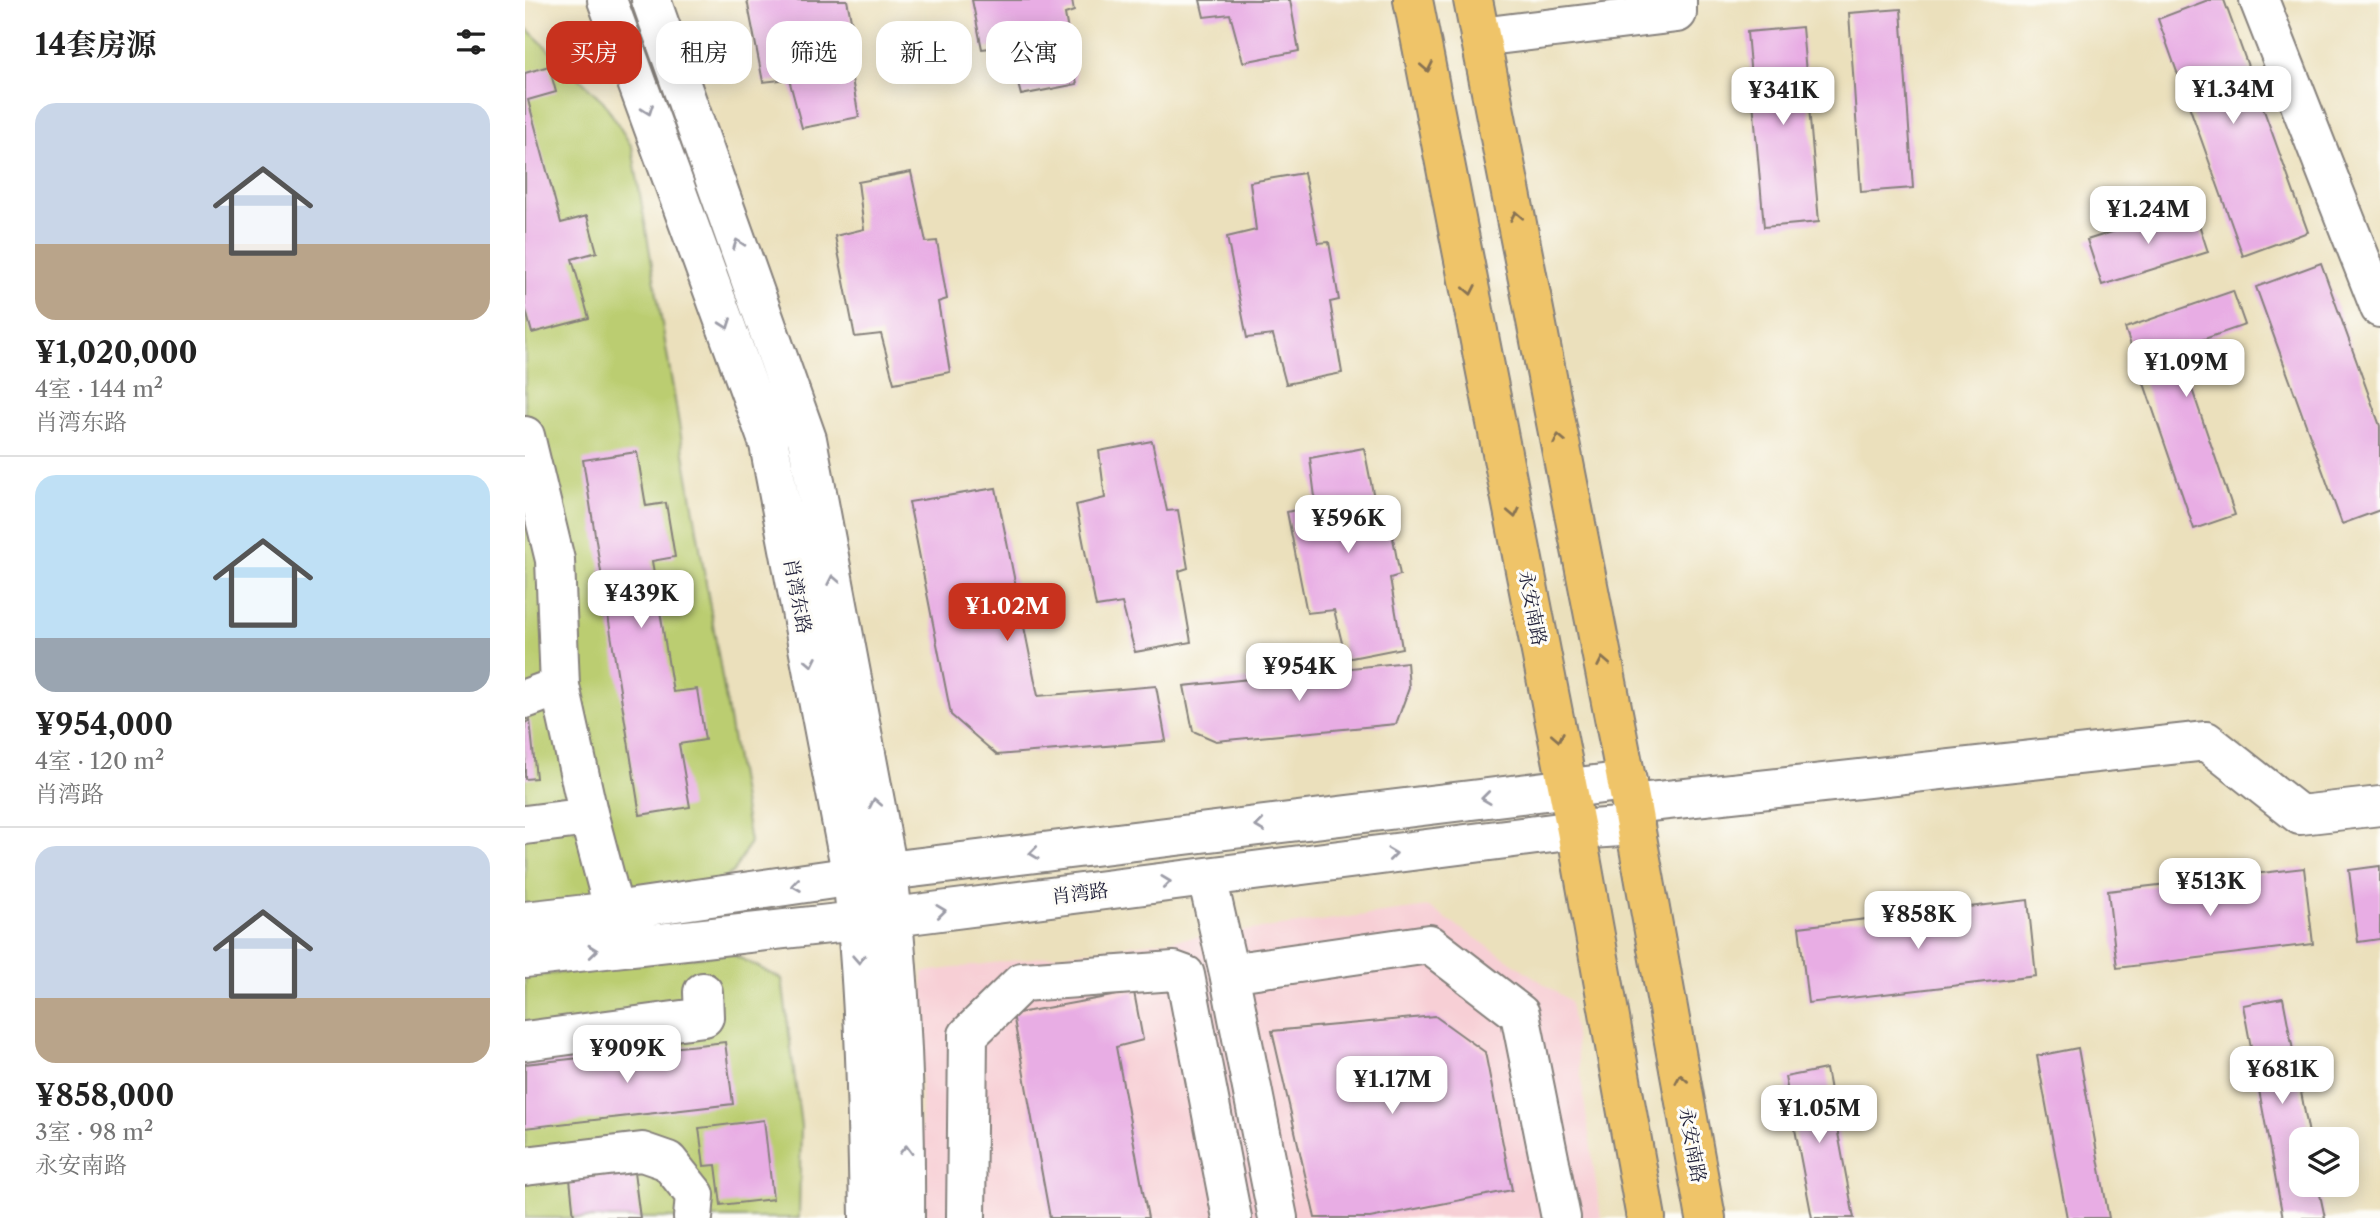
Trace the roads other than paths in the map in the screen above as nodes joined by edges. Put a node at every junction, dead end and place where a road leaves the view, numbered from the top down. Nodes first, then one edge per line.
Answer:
1 (607, 0) edge
2 (651, 0) edge
3 (1413, 0) edge
4 (1473, 0) edge
5 (1677, 0) edge
6 (2259, 0) edge
7 (1481, 37) junction
8 (2380, 308) edge
9 (525, 436) edge
10 (542, 692) edge
11 (1568, 789) junction
12 (1631, 804) junction
13 (2380, 806) edge
14 (589, 817) junction
15 (525, 825) edge
16 (1576, 830) junction
17 (870, 874) junction
18 (1207, 877) junction
19 (614, 911) junction
20 (875, 919) junction
21 (525, 921) edge
22 (525, 958) edge
23 (1229, 973) junction
24 (703, 992) dead end
25 (525, 1041) edge
26 (525, 1166) edge
27 (693, 1218) edge
28 (869, 1218) edge
29 (905, 1218) edge
30 (967, 1218) edge
31 (1232, 1218) edge
32 (1277, 1218) edge
33 (1561, 1218) edge
34 (1646, 1218) edge
35 (1706, 1218) edge

1 -> 17 street, 肖湾东路
17 -> 2 street, 肖湾东路
3 -> 11 main road, 永安南路
4 - 7 main road, 永安南路
5 - 7 street
6 - 8 street
12 -> 7 main road, 永安南路
9 - 10 street
10 - 14 street
11 - 12 street
11 - 16 main road, 永安南路
11 -> 17 street
12 - 13 street
12 - 16 street, 肖湾路
35 -> 12 main road, 永安南路
14 - 15 street
14 - 19 street
18 -> 16 street, 肖湾路
16 - 34 main road, 永安南路
17 -> 19 street
17 - 20 street, 肖湾东路
20 -> 18 street, 肖湾路
18 - 23 street
19 - 21 street
22 -> 20 street, 肖湾路
20 -> 28 street, 肖湾东路
29 -> 20 street, 肖湾东路
23 - 32 street
23 - 33 street
24 - 25 street
26 - 27 street
30 - 31 street

